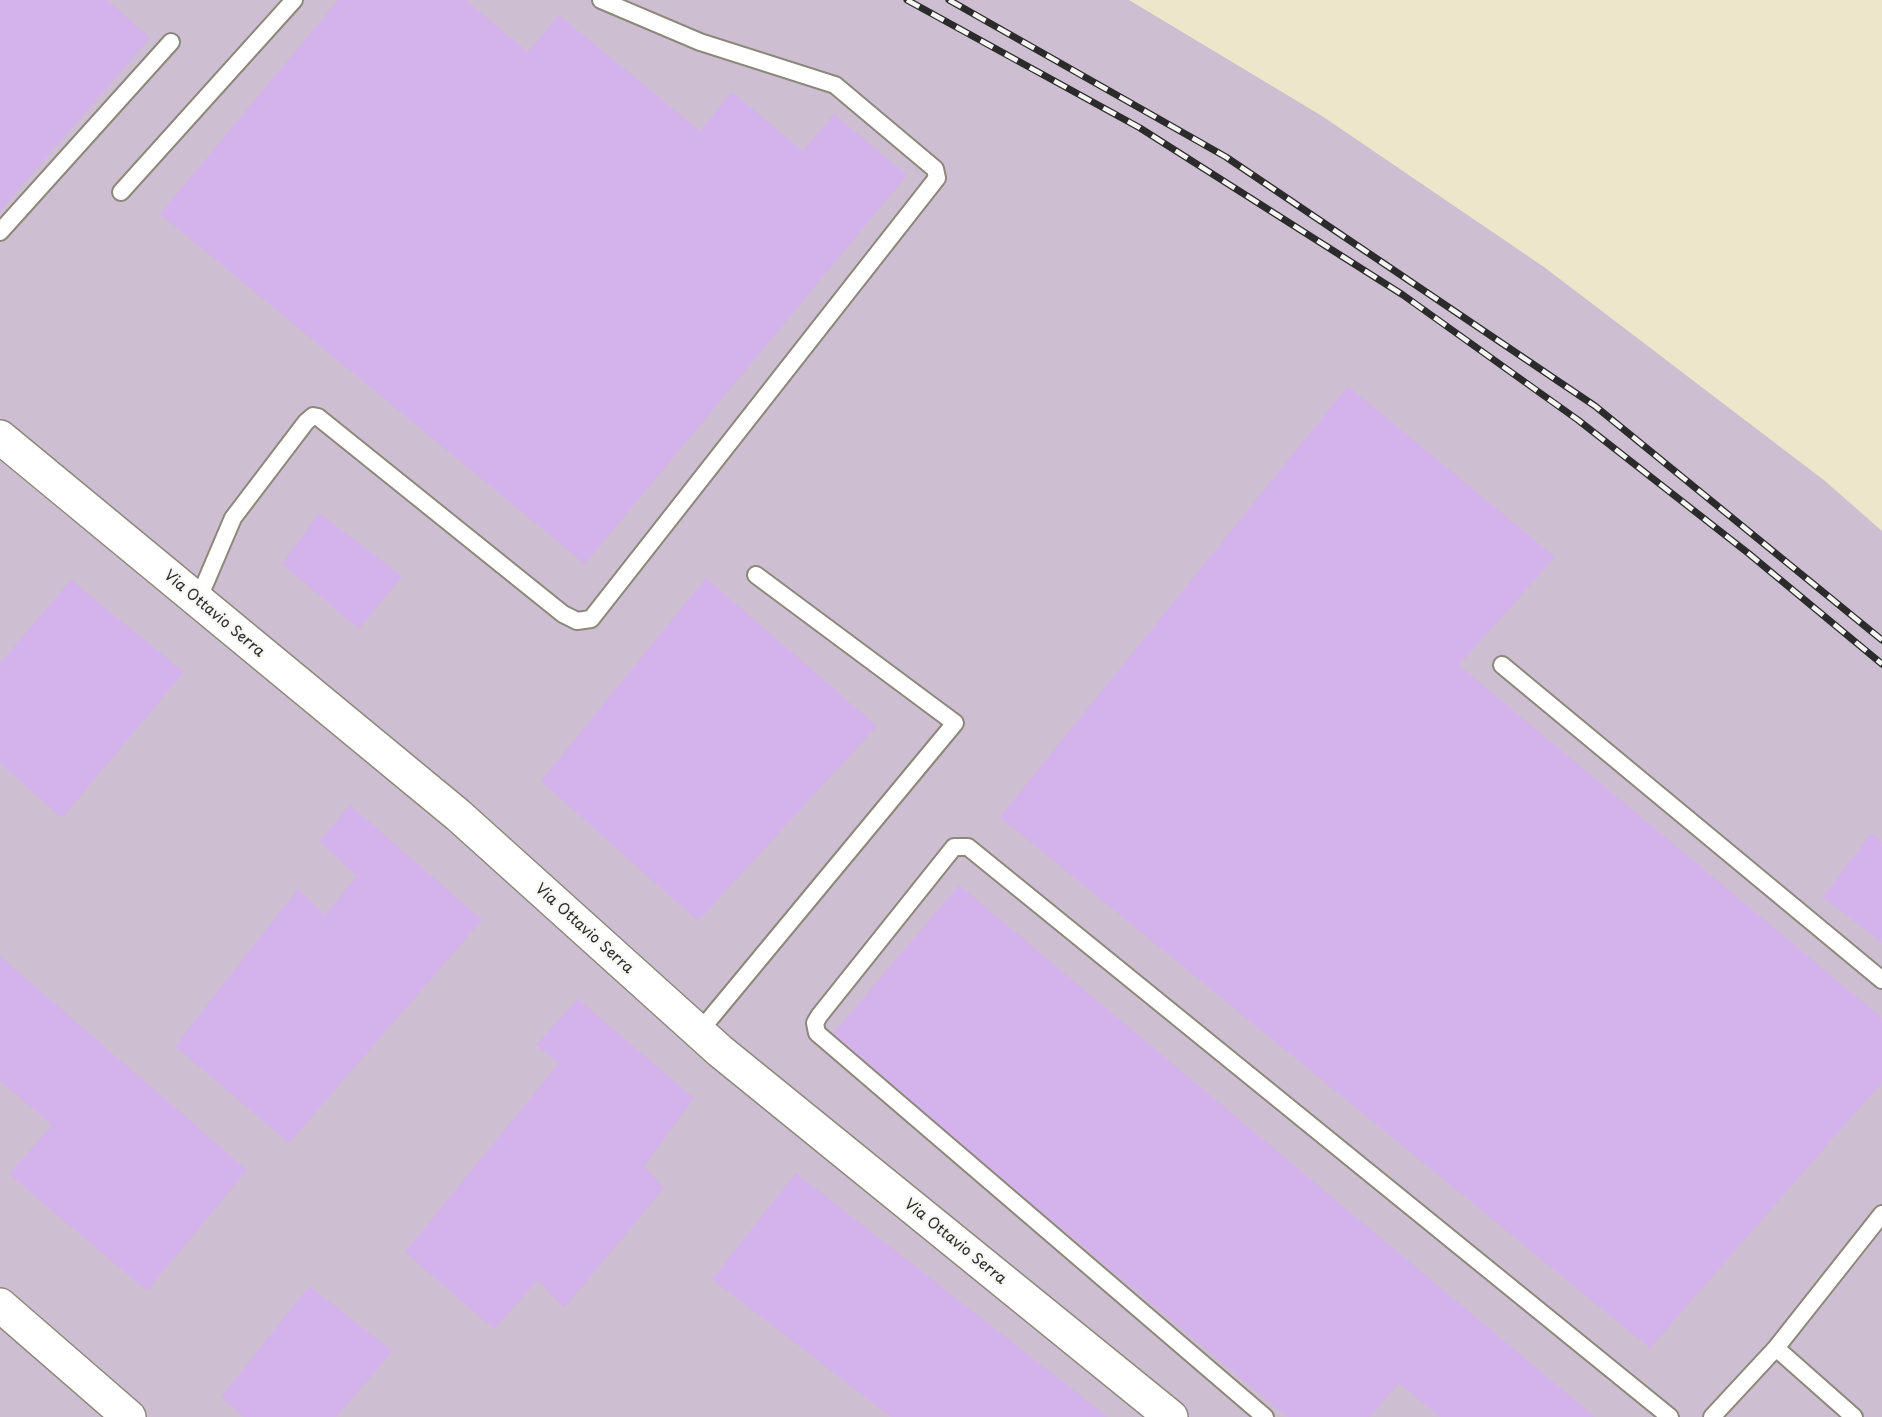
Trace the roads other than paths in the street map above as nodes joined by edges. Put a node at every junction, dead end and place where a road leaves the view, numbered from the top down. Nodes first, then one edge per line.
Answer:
1 (294, 0) edge
2 (601, 0) edge
3 (171, 42) dead end
4 (121, 192) dead end
5 (0, 232) edge
6 (0, 437) edge
7 (756, 575) dead end
8 (198, 600) junction
9 (1502, 665) dead end
10 (1882, 980) edge
11 (699, 1032) junction
12 (1882, 1214) edge
13 (0, 1305) edge
14 (1776, 1348) junction
15 (129, 1417) edge
16 (1171, 1417) edge
17 (1265, 1417) edge
18 (1670, 1417) edge
19 (1712, 1417) edge
20 (1854, 1417) edge

1 - 4 lane
2 - 8 lane
3 - 5 lane
6 - 8 street, Via Ottavio Serra
7 - 11 lane
8 - 11 street, Via Ottavio Serra
9 - 10 lane
11 - 16 street, Via Ottavio Serra
12 - 14 lane
13 - 15 street
14 - 19 lane
14 - 20 lane
17 - 18 lane

